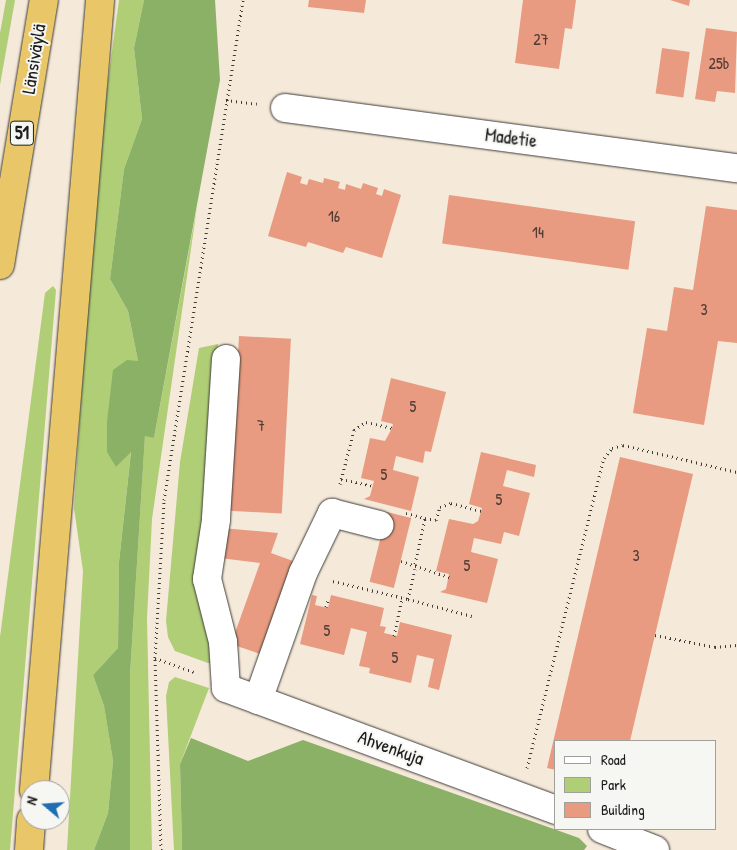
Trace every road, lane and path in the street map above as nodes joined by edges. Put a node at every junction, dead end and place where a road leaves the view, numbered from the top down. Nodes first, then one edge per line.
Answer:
1 (44, 0) edge
2 (100, 0) edge
3 (243, 0) edge
4 (285, 108) dead end
5 (737, 168) edge
6 (0, 265) edge
7 (226, 359) dead end
8 (392, 428) dead end
9 (737, 472) edge
10 (341, 479) junction
11 (373, 486) dead end
12 (481, 511) dead end
13 (332, 513) junction
14 (380, 525) dead end
15 (401, 561) dead end
16 (414, 564) junction
17 (415, 569) junction
18 (303, 573) junction
19 (449, 576) dead end
20 (402, 597) junction
21 (408, 599) junction
22 (472, 616) dead end
23 (655, 635) dead end
24 (394, 636) dead end
25 (737, 645) edge
26 (155, 658) junction
27 (226, 688) junction
28 (258, 700) junction
29 (35, 780) edge
30 (520, 795) junction
31 (554, 809) edge
32 (30, 830) edge
33 (38, 830) edge
34 (603, 837) edge
35 (29, 850) edge
36 (40, 850) edge
37 (161, 850) edge
38 (655, 850) edge

1 - 6 highway, Länsiväylä / 51
2 - 29 highway
3 - 26 path
4 - 5 street, Madetie
7 - 27 street
8 - 10 path
9 - 30 path
10 - 11 path
10 - 13 path
12 - 16 path
13 - 14 street
13 - 18 street
15 - 16 path
16 - 17 path
17 - 19 path
17 - 21 path
18 - 20 path
18 - 28 street
20 - 21 path
20 - 24 path
21 - 22 path
23 - 25 path
26 - 27 path
26 - 37 path
27 - 28 street, Ahvenkuja
28 - 30 street, Ahvenkuja
30 - 31 street, Ahvenkuja
32 - 35 highway
33 - 36 highway
34 - 38 street

